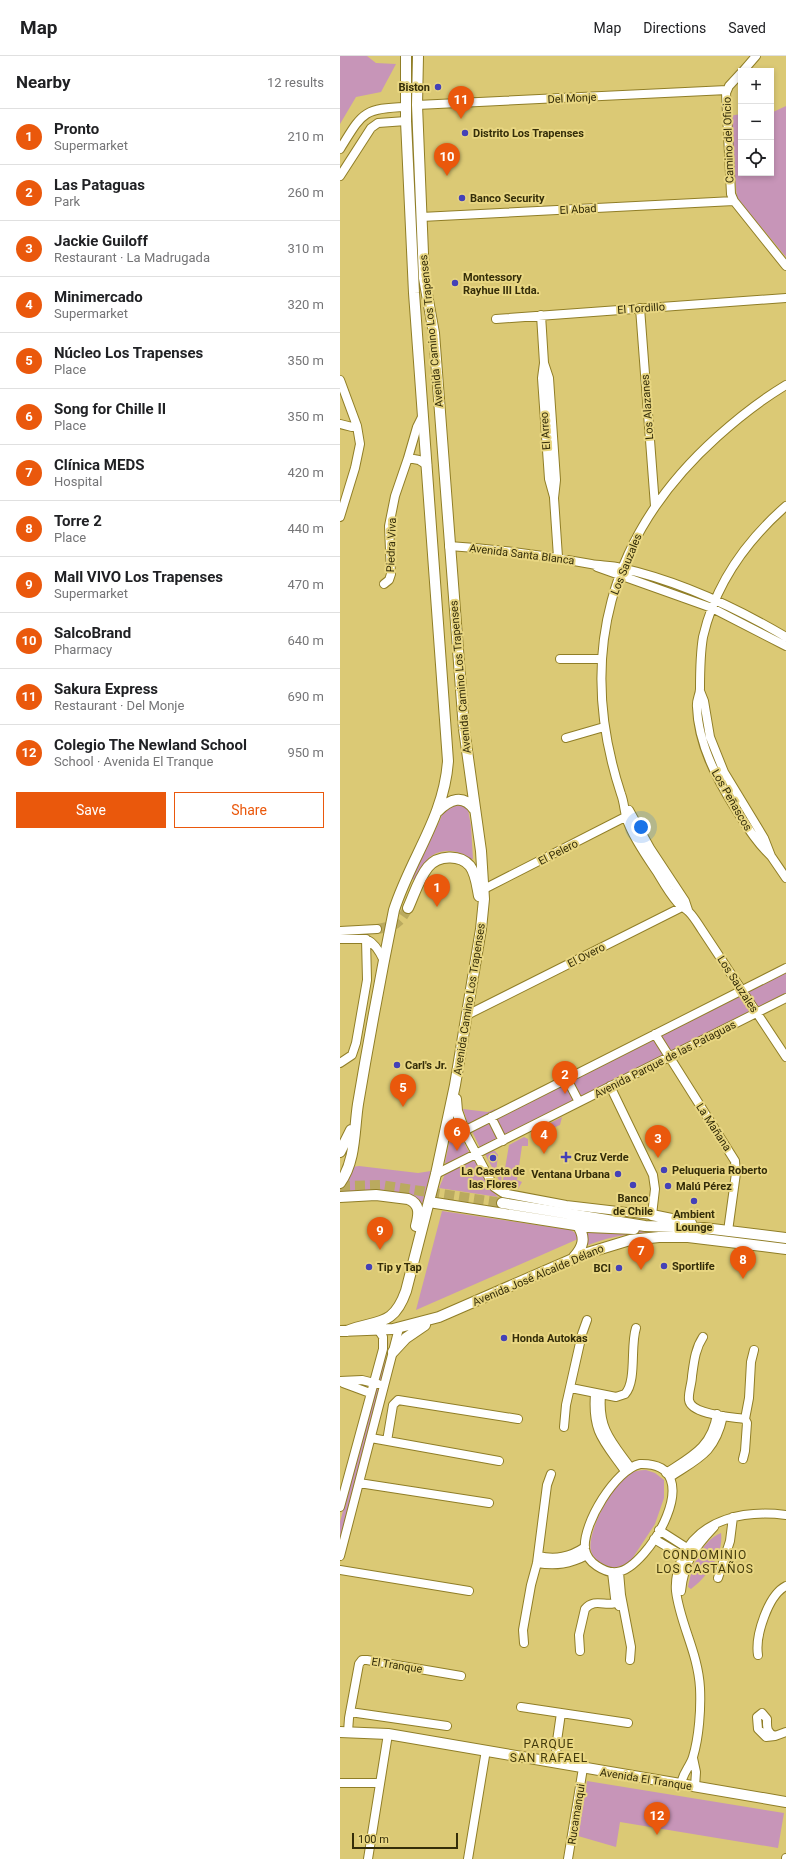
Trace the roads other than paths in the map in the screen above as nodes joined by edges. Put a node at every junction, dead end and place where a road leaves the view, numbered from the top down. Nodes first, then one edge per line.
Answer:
1 (406, 56) edge
2 (418, 56) edge
3 (756, 56) edge
4 (746, 68) edge
5 (738, 77) edge
6 (727, 90) junction
7 (417, 105) junction
8 (406, 106) junction
9 (406, 121) junction
10 (340, 149) edge
11 (340, 176) edge
12 (734, 201) junction
13 (421, 217) junction
14 (786, 266) edge
15 (786, 298) edge
16 (640, 308) junction
17 (541, 315) junction
18 (496, 319) dead end
19 (436, 356) junction
20 (419, 357) junction
21 (340, 380) edge
22 (786, 385) edge
23 (423, 416) junction
24 (340, 424) edge
25 (357, 426) junction
26 (408, 458) junction
27 (427, 465) junction
28 (655, 506) junction
29 (786, 506) edge
30 (340, 517) edge
31 (449, 546) junction
32 (558, 557) junction
33 (621, 572) junction
34 (384, 584) dead end
35 (713, 604) junction
36 (786, 637) edge
37 (786, 646) edge
38 (560, 659) dead end
39 (601, 659) junction
40 (604, 727) junction
41 (566, 738) dead end
42 (474, 809) junction
43 (438, 811) junction
44 (629, 816) junction
45 (786, 878) edge
46 (484, 889) junction
47 (408, 908) tunnel mouth
48 (686, 908) junction
49 (482, 918) junction
50 (377, 929) tunnel mouth
51 (340, 931) edge
52 (340, 939) edge
53 (366, 939) junction
54 (384, 961) junction
55 (786, 968) edge
56 (742, 990) junction
57 (470, 997) junction
58 (786, 998) edge
59 (486, 1006) junction
60 (756, 1012) junction
61 (467, 1015) junction
62 (655, 1034) junction
63 (668, 1057) junction
64 (786, 1057) edge
65 (340, 1063) edge
66 (567, 1079) junction
67 (455, 1085) junction
68 (610, 1086) junction
69 (579, 1102) junction
70 (356, 1116) junction
71 (491, 1117) junction
72 (464, 1131) junction
73 (502, 1141) junction
74 (340, 1152) edge
75 (477, 1154) junction
76 (436, 1174) junction
77 (340, 1183) edge
78 (340, 1197) edge
79 (429, 1202) junction
80 (502, 1204) tunnel mouth
81 (652, 1215) junction
82 (578, 1226) junction
83 (645, 1226) junction
84 (704, 1228) junction
85 (728, 1230) junction
86 (786, 1238) edge
87 (786, 1249) edge
88 (572, 1259) junction
89 (411, 1270) junction
90 (406, 1291) junction
91 (439, 1317) junction
92 (587, 1320) dead end
93 (399, 1328) junction
94 (636, 1328) dead end
95 (344, 1331) edge
96 (379, 1331) junction
97 (703, 1337) dead end
98 (754, 1350) dead end
99 (394, 1352) junction
100 (340, 1382) edge
101 (374, 1382) junction
102 (571, 1388) junction
103 (370, 1393) junction
104 (598, 1394) junction
105 (381, 1400) junction
106 (720, 1415) junction
107 (518, 1419) dead end
108 (745, 1419) junction
109 (564, 1427) dead end
110 (371, 1438) junction
111 (387, 1441) junction
112 (743, 1459) dead end
113 (499, 1461) dead end
114 (628, 1469) junction
115 (551, 1474) dead end
116 (668, 1475) junction
117 (359, 1482) junction
118 (489, 1503) dead end
119 (340, 1507) edge
120 (786, 1516) edge
121 (733, 1517) junction
122 (659, 1530) junction
123 (654, 1539) junction
124 (586, 1551) junction
125 (687, 1553) junction
126 (340, 1556) edge
127 (537, 1559) junction
128 (340, 1570) edge
129 (616, 1572) junction
130 (718, 1578) dead end
131 (786, 1586) edge
132 (469, 1591) dead end
133 (618, 1594) junction
134 (603, 1603) junction
135 (617, 1603) junction
136 (625, 1613) junction
137 (524, 1643) dead end
138 (580, 1651) dead end
139 (758, 1655) dead end
140 (630, 1660) dead end
141 (461, 1676) dead end
142 (521, 1707) dead end
143 (350, 1712) junction
144 (561, 1713) junction
145 (628, 1723) dead end
146 (447, 1726) dead end
147 (344, 1732) edge
148 (786, 1732) edge
149 (388, 1734) junction
150 (775, 1736) dead end
151 (556, 1748) junction
152 (486, 1750) junction
153 (693, 1758) junction
154 (545, 1761) junction
155 (558, 1763) junction
156 (583, 1768) junction
157 (340, 1783) edge
158 (380, 1783) junction
159 (681, 1784) junction
160 (695, 1787) junction
161 (786, 1802) edge
162 (368, 1859) edge
163 (468, 1859) edge
164 (568, 1859) edge

1 - 8 main road, Avenida Camino Los Trapenses
2 - 7 main road, Avenida Camino Los Trapenses
3 - 4 street, Camino del Oficio
5 - 6 street, Camino del Oficio
6 - 7 street, Del Monje
6 - 12 street, Camino del Oficio
7 - 13 main road, Avenida Camino Los Trapenses
8 - 9 main road, Avenida Camino Los Trapenses
8 - 10 street
9 - 11 street
9 - 20 main road, Avenida Camino Los Trapenses
12 - 13 street, El Abad
12 - 14 street, Camino del Oficio
13 - 19 main road, Avenida Camino Los Trapenses
15 - 16 street, El Tordillo
16 - 17 street, El Tordillo
16 - 28 street, Los Alazanes
17 - 18 street, El Tordillo
17 - 32 street, El Arreo
19 - 20 main road
19 - 31 main road, Avenida Camino Los Trapenses
20 - 23 main road, Avenida Camino Los Trapenses
21 - 25 street
22 - 28 street, Los Sauzales
23 - 26 street, Piedra Viva
23 - 27 main road, Avenida Camino Los Trapenses
24 - 25 street
25 - 30 street
26 - 27 street
26 - 34 street, Piedra Viva
27 - 43 main road, Avenida Camino Los Trapenses
28 - 33 street, Los Sauzales
29 - 35 street, Los Peñascos
31 - 32 street, Avenida Santa Blanca
31 - 42 main road, Avenida Camino Los Trapenses
32 - 33 street, Avenida Santa Blanca
33 - 35 street, Avenida Santa Blanca
33 - 39 street, Los Sauzales
35 - 36 street, Avenida Santa Blanca
35 - 37 street, Avenida Santa Blanca
35 - 45 street, Los Peñascos
38 - 39 street
39 - 40 street, Los Sauzales
40 - 41 street
40 - 44 street, Los Sauzales
42 - 43 main road
42 - 46 main road, Avenida Camino Los Trapenses
43 - 54 main road, Avenida Camino Los Trapenses
44 - 46 street, El Pelero
44 - 48 street, Los Sauzales
46 - 49 main road, Avenida Camino Los Trapenses
47 - 49 main road
48 - 56 street, Los Sauzales
48 - 59 street, El Overo
49 - 57 main road, Avenida Camino Los Trapenses
50 - 51 street
52 - 53 street
53 - 54 street
53 - 65 street
54 - 70 main road, Avenida Camino Los Trapenses
55 - 56 street
56 - 60 street, Los Sauzales
56 - 62 street
57 - 59 street
57 - 61 main road, Avenida Camino Los Trapenses
58 - 60 street, Avenida Parque de las Pataguas
59 - 61 street, El Overo
60 - 63 street, Avenida Parque de las Pataguas
60 - 64 street, Los Sauzales
61 - 67 main road, Avenida Camino Los Trapenses
62 - 63 street, La Mañana
62 - 66 street
63 - 68 street, Avenida Parque de las Pataguas
63 - 85 street, La Mañana
66 - 69 street
66 - 71 street
67 - 72 main road
67 - 76 main road, Avenida Camino Los Trapenses
68 - 69 street, Avenida Parque de las Pataguas
68 - 81 street
69 - 73 street, Avenida Parque de las Pataguas
70 - 74 main road
70 - 77 main road
71 - 72 street
71 - 73 street
72 - 75 street
73 - 75 street, Avenida Parque de las Pataguas
75 - 76 street, Avenida Parque de las Pataguas
75 - 81 street
76 - 79 main road, Avenida Camino Los Trapenses
78 - 89 main road
79 - 82 main road
79 - 89 main road, Avenida Camino Los Trapenses
80 - 83 main road
81 - 84 main road
82 - 83 main road
82 - 88 main road
83 - 84 main road
84 - 85 main road
85 - 86 main road
87 - 88 main road, Avenida José Alcalde Délano
88 - 91 main road, Avenida José Alcalde Délano
89 - 90 main road, Avenida Camino Los Trapenses
90 - 93 main road, Avenida Camino Los Trapenses
90 - 95 main road, Avenida Camino Los Trapenses
91 - 93 main road, Avenida José Alcalde Délano
91 - 99 main road
92 - 102 street
93 - 96 main road, Avenida José Alcalde Délano
93 - 99 street
94 - 104 street
95 - 96 main road, Avenida José Alcalde Délano
96 - 101 street
97 - 106 street
98 - 108 street
99 - 105 street
100 - 101 street
100 - 103 street
101 - 103 street
101 - 105 street
102 - 104 street
102 - 109 street
103 - 119 street
104 - 114 street
105 - 110 street
106 - 108 street
106 - 116 street
107 - 111 street
108 - 112 street
110 - 111 street
110 - 117 street
111 - 113 street
114 - 116 street
114 - 124 street
115 - 127 street
116 - 122 street
117 - 118 street
117 - 126 street
120 - 121 street
121 - 125 street
121 - 130 street
122 - 123 street
122 - 125 street
123 - 125 street
123 - 129 street
124 - 127 street
124 - 129 street
125 - 153 street
127 - 137 street
128 - 132 street
129 - 133 street
131 - 139 street
133 - 134 street
133 - 135 street
133 - 136 street
134 - 135 street
134 - 138 street
135 - 136 street
136 - 140 street
141 - 143 street, El Tranque
142 - 144 street
143 - 146 street
143 - 147 street, El Tranque
144 - 145 street
144 - 151 street
147 - 149 main road, Avenida El Tranque
148 - 150 street
149 - 152 main road, Avenida El Tranque
149 - 158 street
151 - 154 street
151 - 155 street
152 - 154 main road, Avenida El Tranque
152 - 163 street
153 - 159 street
153 - 160 street
154 - 155 main road, Avenida El Tranque
155 - 156 main road, Avenida El Tranque
156 - 159 main road, Avenida El Tranque
156 - 164 street, Rucamanqui
157 - 158 street
158 - 162 street
159 - 160 main road, Avenida El Tranque
160 - 161 main road, Avenida El Tranque

